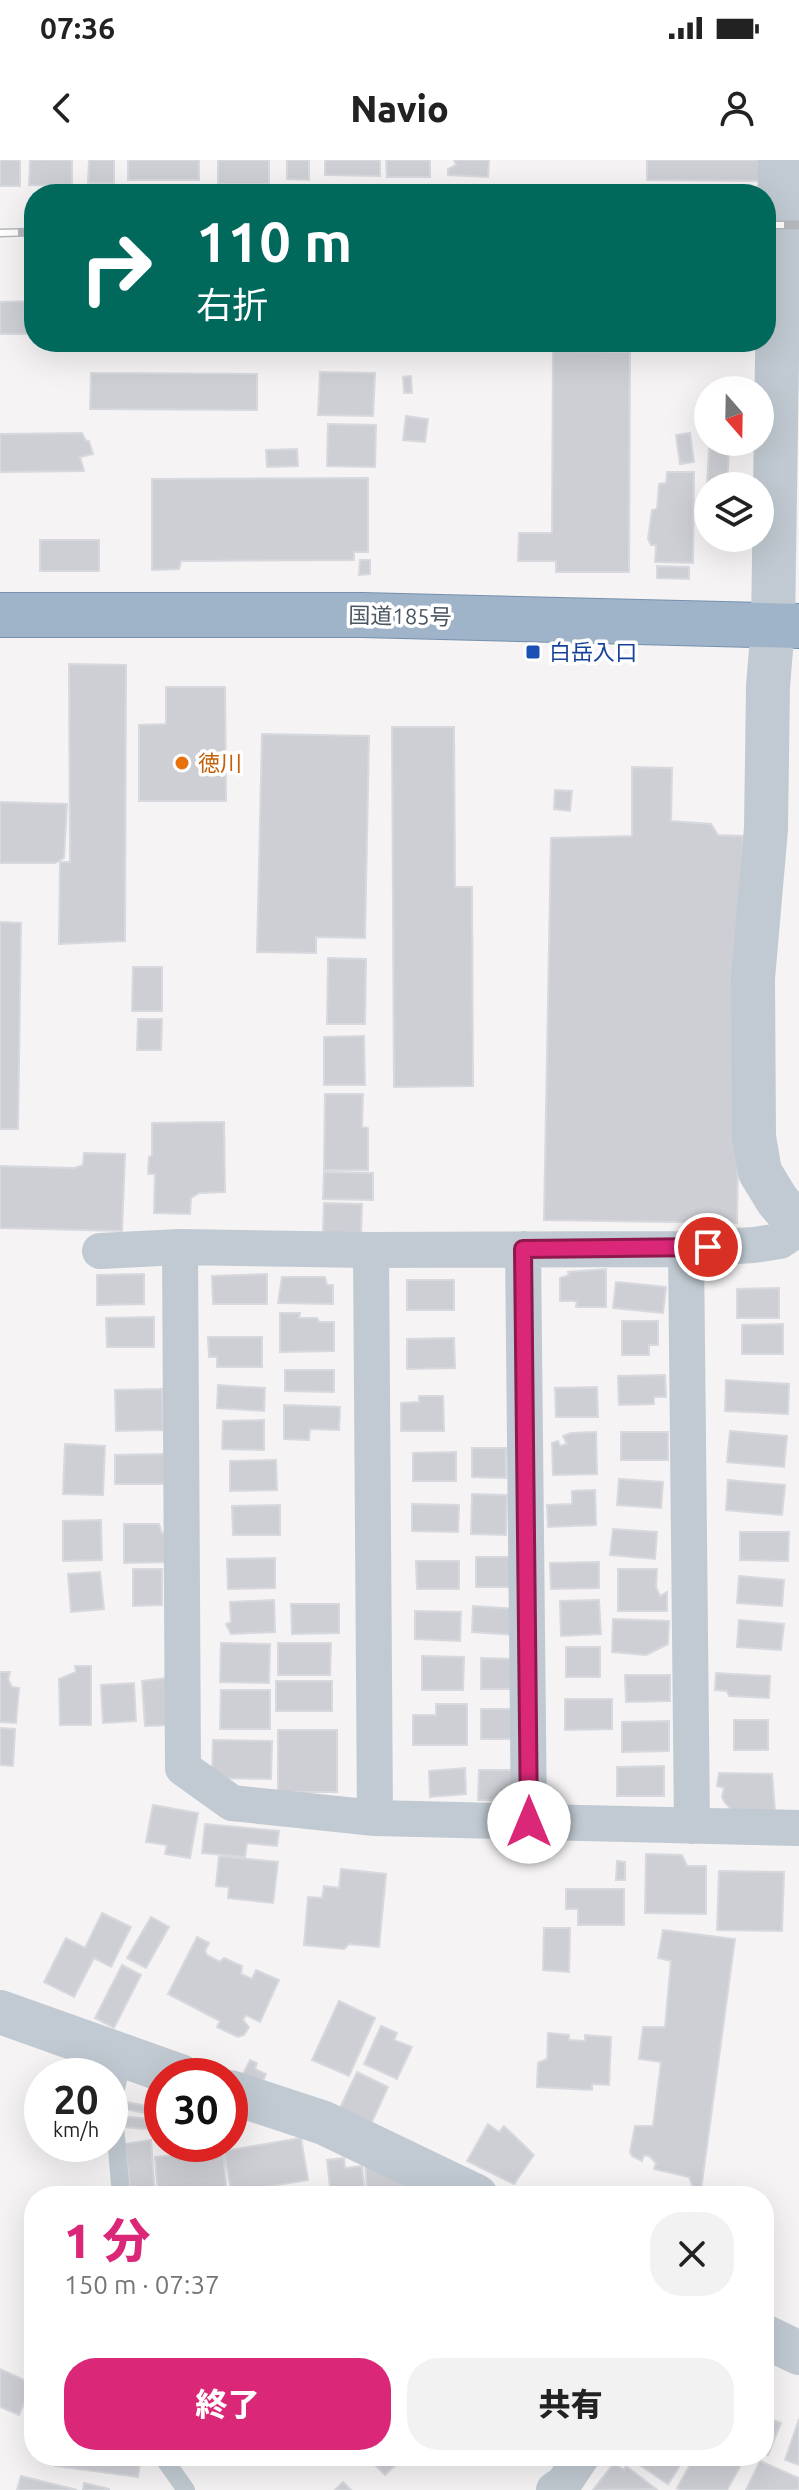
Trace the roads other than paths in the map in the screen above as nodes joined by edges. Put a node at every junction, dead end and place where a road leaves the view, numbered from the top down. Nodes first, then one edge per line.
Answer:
1 (780, 160) edge
2 (0, 615) edge
3 (786, 626) edge
4 (799, 1227) edge
5 (180, 1247) junction
6 (523, 1249) junction
7 (686, 1249) junction
8 (371, 1250) junction
9 (100, 1251) dead end
10 (375, 1818) junction
11 (529, 1822) junction
12 (692, 1826) junction
13 (799, 1828) edge
14 (0, 2012) edge
15 (123, 2057) junction
16 (144, 2064) edge
17 (248, 2098) edge
18 (120, 2186) edge
19 (455, 2186) edge
20 (774, 2341) edge
21 (799, 2353) edge
22 (169, 2466) edge
23 (186, 2490) edge

1 - 3 street
2 - 3 highway, 国道185号
3 - 4 street
4 - 7 street
5 - 8 street
5 - 9 street
5 - 10 street
6 - 7 street
6 - 8 street
6 - 11 street
7 - 12 street
8 - 10 street
10 - 11 street
11 - 12 street
12 - 13 street
14 - 15 street
15 - 16 street
15 - 18 lane
17 - 19 street
20 - 21 street
22 - 23 lane

